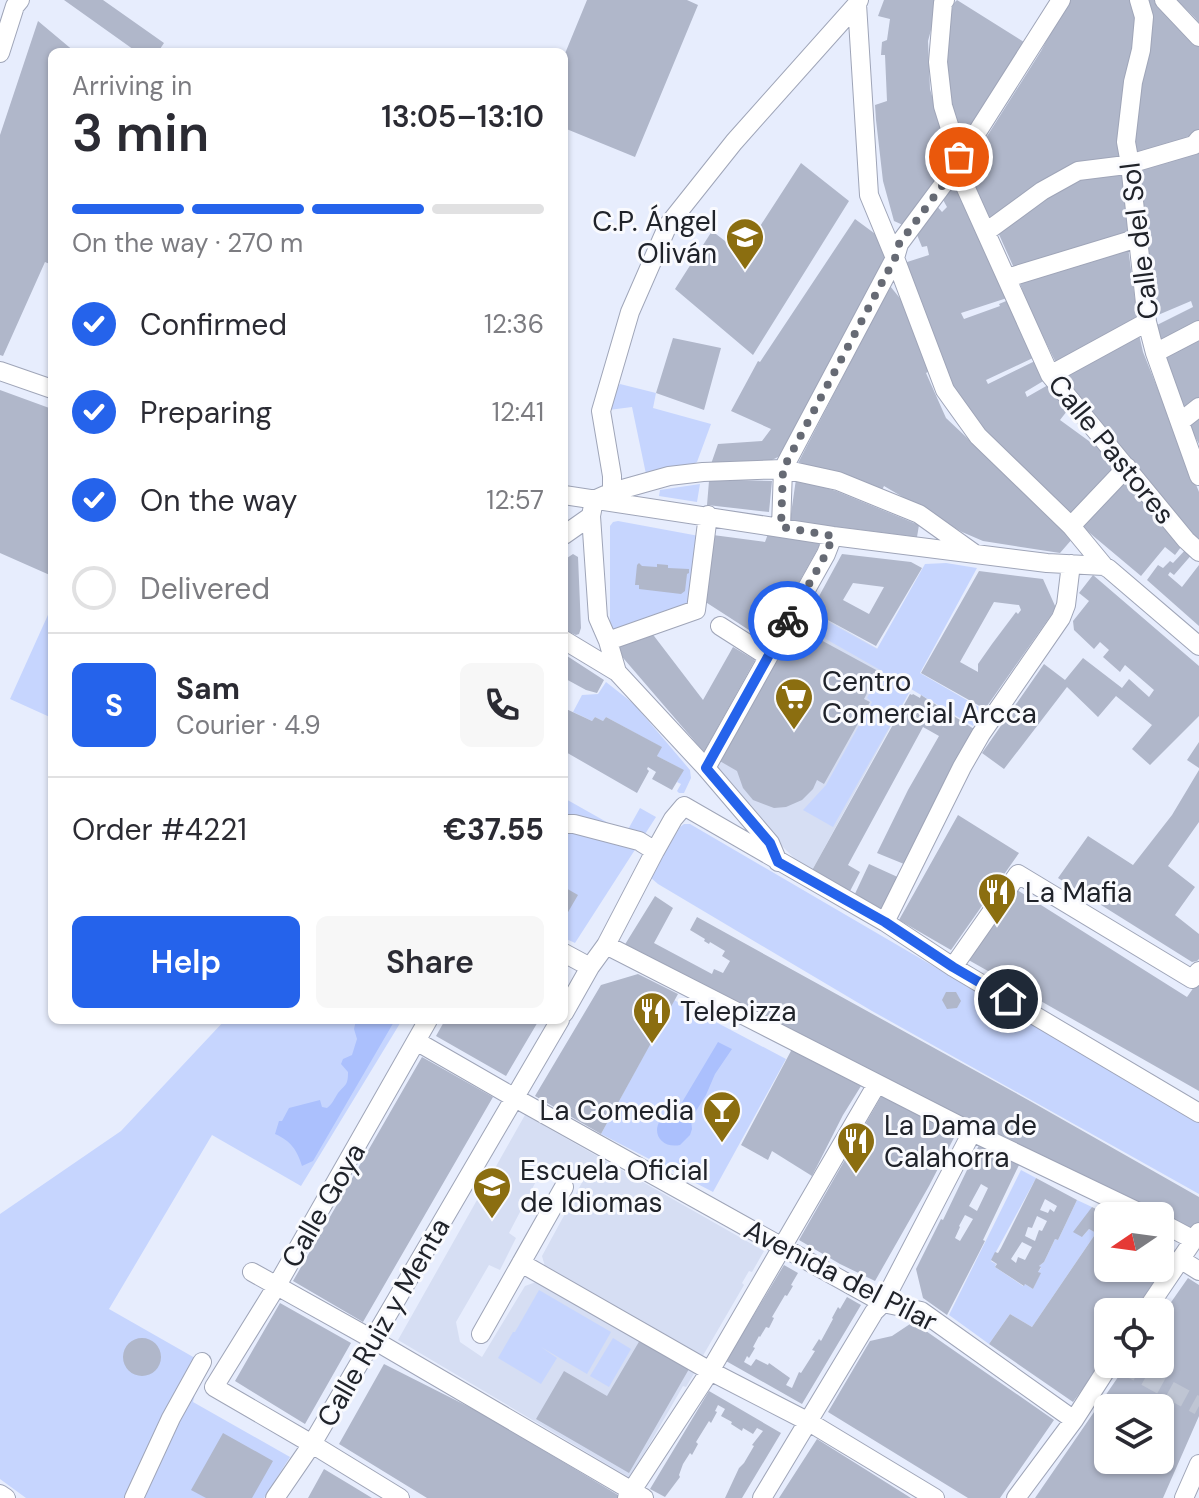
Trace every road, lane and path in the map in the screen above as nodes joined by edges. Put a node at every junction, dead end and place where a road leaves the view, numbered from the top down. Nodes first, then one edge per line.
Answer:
1 (20, 0) edge
2 (945, 0) edge
3 (1061, 0) edge
4 (1139, 0) edge
5 (1164, 0) edge
6 (858, 2) edge
7 (1199, 37) edge
8 (0, 53) edge
9 (1199, 141) edge
10 (957, 160) junction
11 (1130, 164) junction
12 (986, 232) junction
13 (1138, 238) junction
14 (895, 258) junction
15 (1007, 278) junction
16 (1147, 322) junction
17 (1199, 330) edge
18 (1155, 353) junction
19 (0, 371) edge
20 (1050, 375) junction
21 (48, 388) edge
22 (1199, 407) edge
23 (1180, 422) junction
24 (1127, 467) junction
25 (783, 469) junction
26 (1198, 472) edge
27 (568, 496) edge
28 (599, 503) junction
29 (708, 515) junction
30 (1071, 526) junction
31 (781, 527) junction
32 (568, 531) edge
33 (833, 536) junction
34 (1199, 552) edge
35 (975, 554) junction
36 (1071, 564) junction
37 (1104, 566) junction
38 (720, 626) dead end
39 (608, 641) junction
40 (568, 642) edge
41 (1199, 646) edge
42 (767, 656) junction
43 (617, 672) junction
44 (706, 768) junction
45 (568, 824) edge
46 (655, 851) junction
47 (778, 862) junction
48 (885, 922) junction
49 (606, 945) junction
50 (568, 955) edge
51 (590, 967) junction
52 (953, 967) junction
53 (1199, 971) edge
54 (568, 1004) edge
55 (426, 1024) edge
56 (557, 1024) edge
57 (416, 1041) junction
58 (877, 1084) junction
59 (515, 1098) junction
60 (1199, 1113) edge
61 (972, 1132) junction
62 (564, 1187) dead end
63 (1118, 1202) edge
64 (1174, 1227) edge
65 (1197, 1236) edge
66 (783, 1247) junction
67 (1180, 1259) junction
68 (521, 1263) junction
69 (1199, 1271) edge
70 (252, 1272) dead end
71 (276, 1287) junction
72 (1154, 1298) edge
73 (883, 1303) junction
74 (481, 1334) dead end
75 (372, 1339) junction
76 (202, 1362) dead end
77 (710, 1371) junction
78 (1101, 1378) edge
79 (1074, 1420) junction
80 (809, 1422) junction
81 (312, 1444) junction
82 (1199, 1464) edge
83 (0, 1494) edge
84 (634, 1496) edge
85 (6, 1498) edge
86 (134, 1498) edge
87 (275, 1498) edge
88 (400, 1498) edge
89 (762, 1498) edge
90 (935, 1498) edge
91 (1016, 1498) edge
92 (1184, 1498) edge

1 - 8 street
2 - 10 street, Calle Pastores
3 - 10 street
4 - 11 street, Calle del Sol
5 - 7 street
6 - 14 street
6 - 28 street
9 - 11 street
10 - 12 street, Calle Pastores
10 - 14 street
11 - 12 street
11 - 13 street, Calle del Sol
12 - 15 street, Calle Pastores
13 - 15 street
13 - 16 street, Calle del Sol
14 - 25 street
14 - 30 street
15 - 20 street, Calle Pastores
16 - 18 street, Calle del Sol
16 - 20 street
17 - 18 street
18 - 23 street, Calle del Sol
19 - 21 street
20 - 24 street, Calle Pastores
22 - 23 street
23 - 26 street, Calle del Sol
24 - 30 street
24 - 34 street, Calle Pastores
25 - 28 street
25 - 31 street
25 - 35 street
27 - 28 street
28 - 29 street
28 - 32 street
28 - 39 street
29 - 31 street
29 - 39 street
30 - 37 street
31 - 33 street
33 - 35 street
33 - 42 street
35 - 36 street
36 - 37 street
36 - 48 street
37 - 41 street
38 - 42 street
39 - 43 street
40 - 43 street
42 - 44 street
43 - 44 street
44 - 47 street
45 - 46 street
46 - 47 street, Calle Ruiz y Menta
46 - 49 street, Calle Ruiz y Menta
47 - 48 street
48 - 52 street
49 - 51 street, Calle Ruiz y Menta
49 - 58 street
50 - 51 street
51 - 54 street, Calle Ruiz y Menta
52 - 53 street
52 - 60 street
55 - 57 street, Calle Goya
56 - 59 street, Calle Ruiz y Menta
57 - 59 street, Avenida del Pilar
57 - 71 street, Calle Goya
58 - 61 street
58 - 66 street
59 - 66 street, Avenida del Pilar
59 - 75 street, Calle Ruiz y Menta
61 - 63 street
61 - 73 street
62 - 68 street
64 - 65 street
65 - 67 street
66 - 73 street, Avenida del Pilar
66 - 77 street
67 - 69 street
67 - 72 street
68 - 74 street
68 - 77 street
70 - 71 street
71 - 75 street
71 - 81 street, Calle Goya
73 - 79 street, Avenida del Pilar
73 - 80 street
75 - 81 street, Calle Ruiz y Menta
75 - 84 street
76 - 86 street
77 - 80 street
77 - 84 street
78 - 79 street
79 - 91 street
80 - 89 street
80 - 90 street
81 - 87 street, Calle Ruiz y Menta
81 - 88 street
82 - 92 street
83 - 85 street

